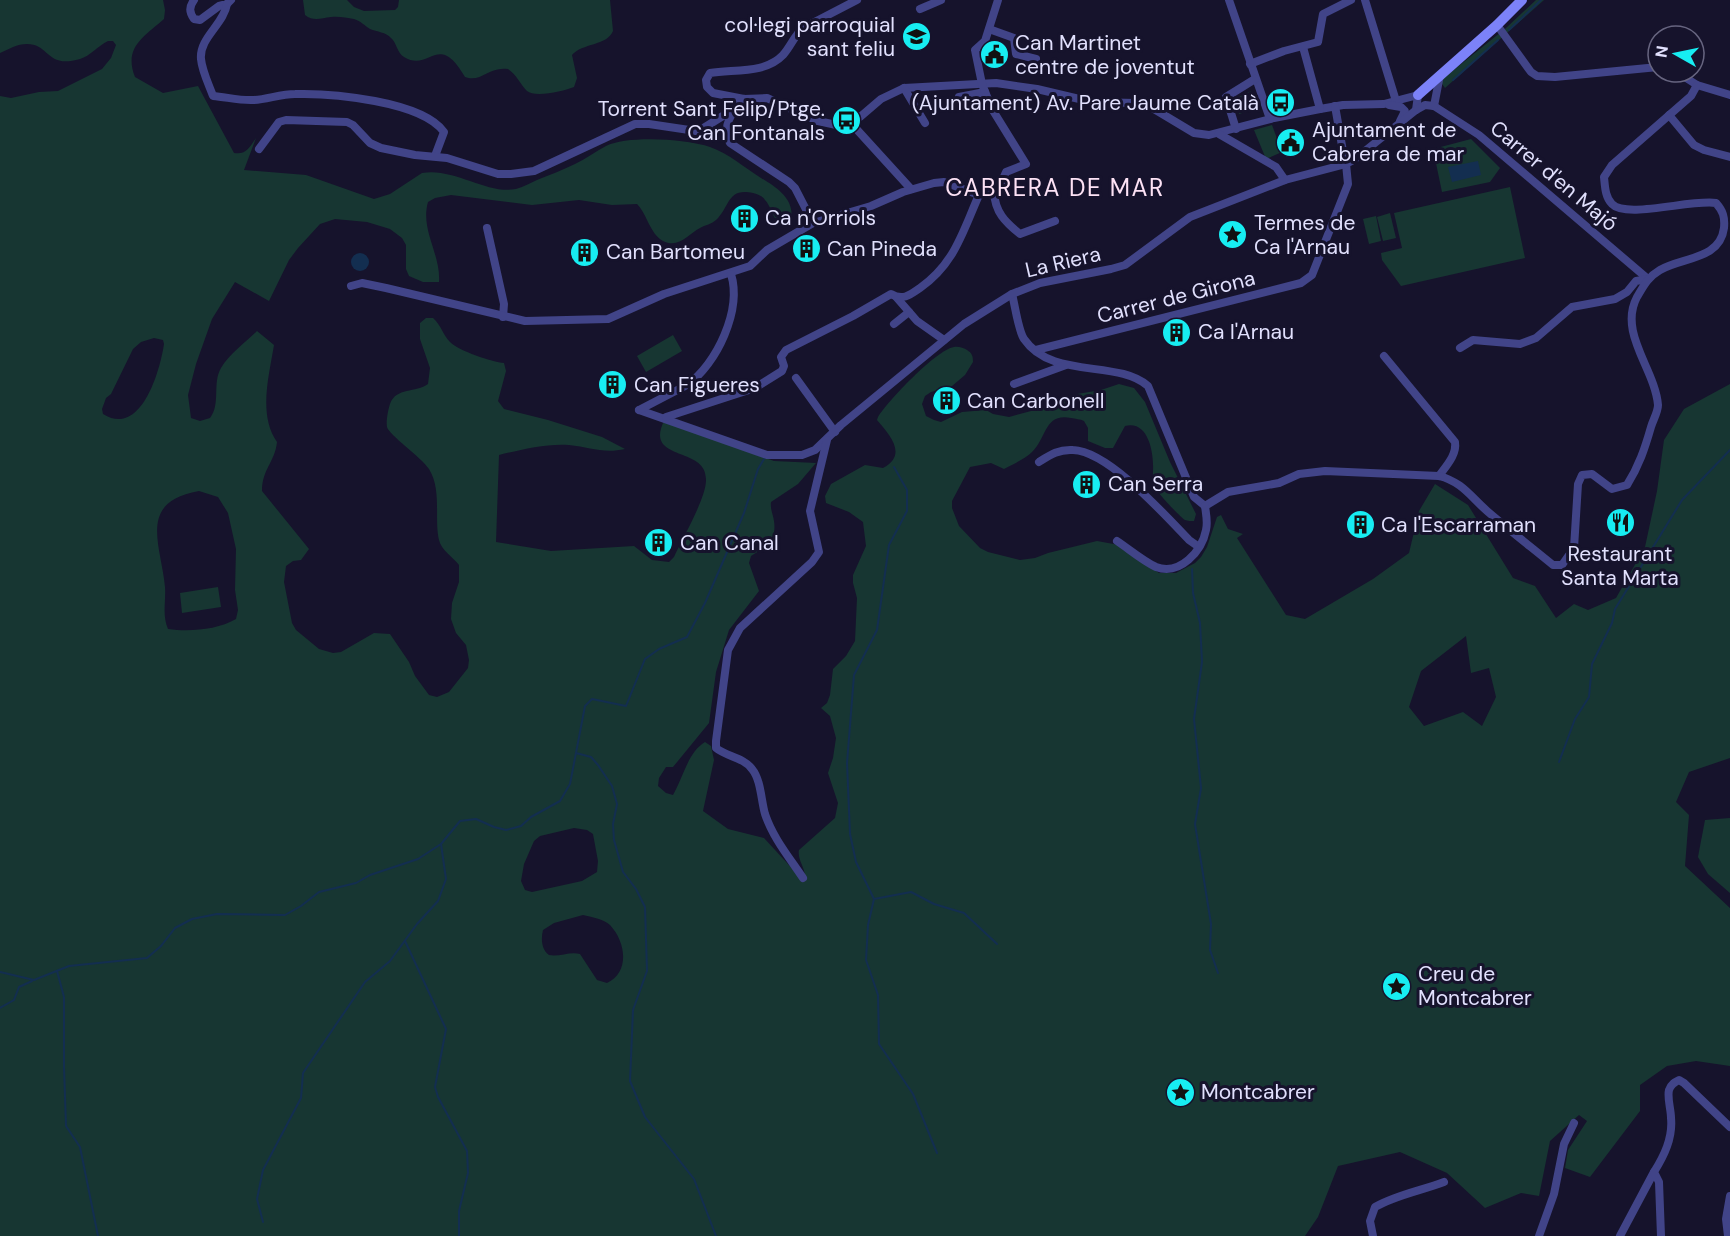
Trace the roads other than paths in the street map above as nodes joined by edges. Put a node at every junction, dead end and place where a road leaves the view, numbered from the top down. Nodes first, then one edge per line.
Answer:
1 (194, 0) edge
2 (856, 0) edge
3 (941, 0) edge
4 (998, 0) edge
5 (1229, 0) edge
6 (1351, 0) edge
7 (1365, 0) edge
8 (1522, 0) edge
9 (229, 2) edge
10 (920, 9) dead end
11 (1498, 28) junction
12 (989, 29) junction
13 (1303, 47) junction
14 (1036, 59) dead end
15 (1250, 64) junction
16 (1646, 68) edge
17 (1440, 75) junction
18 (1255, 79) junction
19 (1694, 84) edge
20 (1428, 86) junction
21 (1697, 86) junction
22 (904, 88) junction
23 (983, 88) junction
24 (1418, 95) junction
25 (1730, 95) edge
26 (1436, 96) junction
27 (959, 97) dead end
28 (744, 99) junction
29 (1396, 101) junction
30 (1384, 104) junction
31 (1335, 106) junction
32 (1434, 106) junction
33 (735, 109) junction
34 (1320, 109) junction
35 (1416, 110) junction
36 (1669, 115) junction
37 (1270, 119) junction
38 (850, 122) junction
39 (925, 123) dead end
40 (1395, 128) junction
41 (702, 129) junction
42 (1236, 129) junction
43 (1219, 134) junction
44 (726, 135) junction
45 (259, 149) dead end
46 (435, 156) junction
47 (1730, 157) edge
48 (1345, 161) junction
49 (1285, 180) junction
50 (911, 189) junction
51 (994, 192) junction
52 (979, 195) junction
53 (1055, 221) dead end
54 (813, 224) junction
55 (487, 228) dead end
56 (731, 274) junction
57 (1648, 279) junction
58 (351, 286) dead end
59 (1012, 294) junction
60 (897, 298) junction
61 (909, 312) junction
62 (503, 317) junction
63 (894, 324) dead end
64 (944, 340) junction
65 (1460, 348) dead end
66 (1036, 350) junction
67 (1384, 356) dead end
68 (1066, 365) junction
69 (796, 378) dead end
70 (1014, 384) dead end
71 (666, 418) junction
72 (835, 432) junction
73 (827, 440) junction
74 (1039, 462) dead end
75 (1439, 476) junction
76 (1205, 506) junction
77 (1117, 541) dead end
78 (1199, 547) junction
79 (803, 878) dead end
80 (1575, 1123) dead end
81 (1730, 1127) edge
82 (1654, 1172) junction
83 (1444, 1182) dead end
84 (1730, 1196) edge
85 (1373, 1236) edge
86 (1539, 1236) edge
87 (1620, 1236) edge
88 (1661, 1236) edge
89 (1728, 1236) edge

1 - 9 street
2 - 28 street
3 - 10 street
4 - 12 street
5 - 15 street
6 - 13 street
7 - 29 street
8 - 11 street
9 - 46 street
11 - 16 street
11 - 17 street
12 - 14 street
12 - 23 street
13 - 15 street
13 - 34 street
15 - 18 street
17 - 20 street
17 - 26 street
18 - 37 street
18 - 42 street
19 - 21 street
20 - 24 street
20 - 26 street
21 - 25 street
21 - 36 street
22 - 23 street
22 - 38 street
22 - 39 street
23 - 27 street
23 - 43 street
23 - 51 street
24 - 29 street
24 - 35 street
26 - 32 street
28 - 33 street
28 - 38 street
29 - 30 street
30 - 31 street
30 - 40 street
31 - 34 street
31 - 48 street, Carrer de Girona
32 - 35 street
32 - 57 street, Carrer d'en Majó
33 - 41 street
33 - 44 street
34 - 37 street
35 - 40 street, La Riera
36 - 47 street
36 - 57 street
37 - 42 street
38 - 50 street
40 - 48 street, La Riera
41 - 44 street
41 - 46 street
42 - 43 street
43 - 49 street
44 - 54 street
45 - 46 street
48 - 49 street, La Riera
48 - 66 street, Carrer de Girona
49 - 59 street, La Riera
50 - 52 street
50 - 54 street
51 - 52 street
51 - 53 street
52 - 60 street
54 - 56 street
55 - 62 street
56 - 62 street
56 - 71 street, La Riera
57 - 65 street
57 - 75 street
58 - 62 street
59 - 64 street, La Riera
59 - 66 street
60 - 61 street
60 - 71 street
61 - 63 street
61 - 64 street
64 - 72 street, La Riera
66 - 68 street
67 - 75 street
68 - 70 street
68 - 76 street
69 - 72 street
71 - 73 street, La Riera
72 - 73 street, La Riera
73 - 79 street
74 - 78 street
75 - 76 street
76 - 78 street
77 - 78 street
80 - 86 street
81 - 82 street
82 - 87 street
82 - 88 street
83 - 85 street
84 - 89 street

